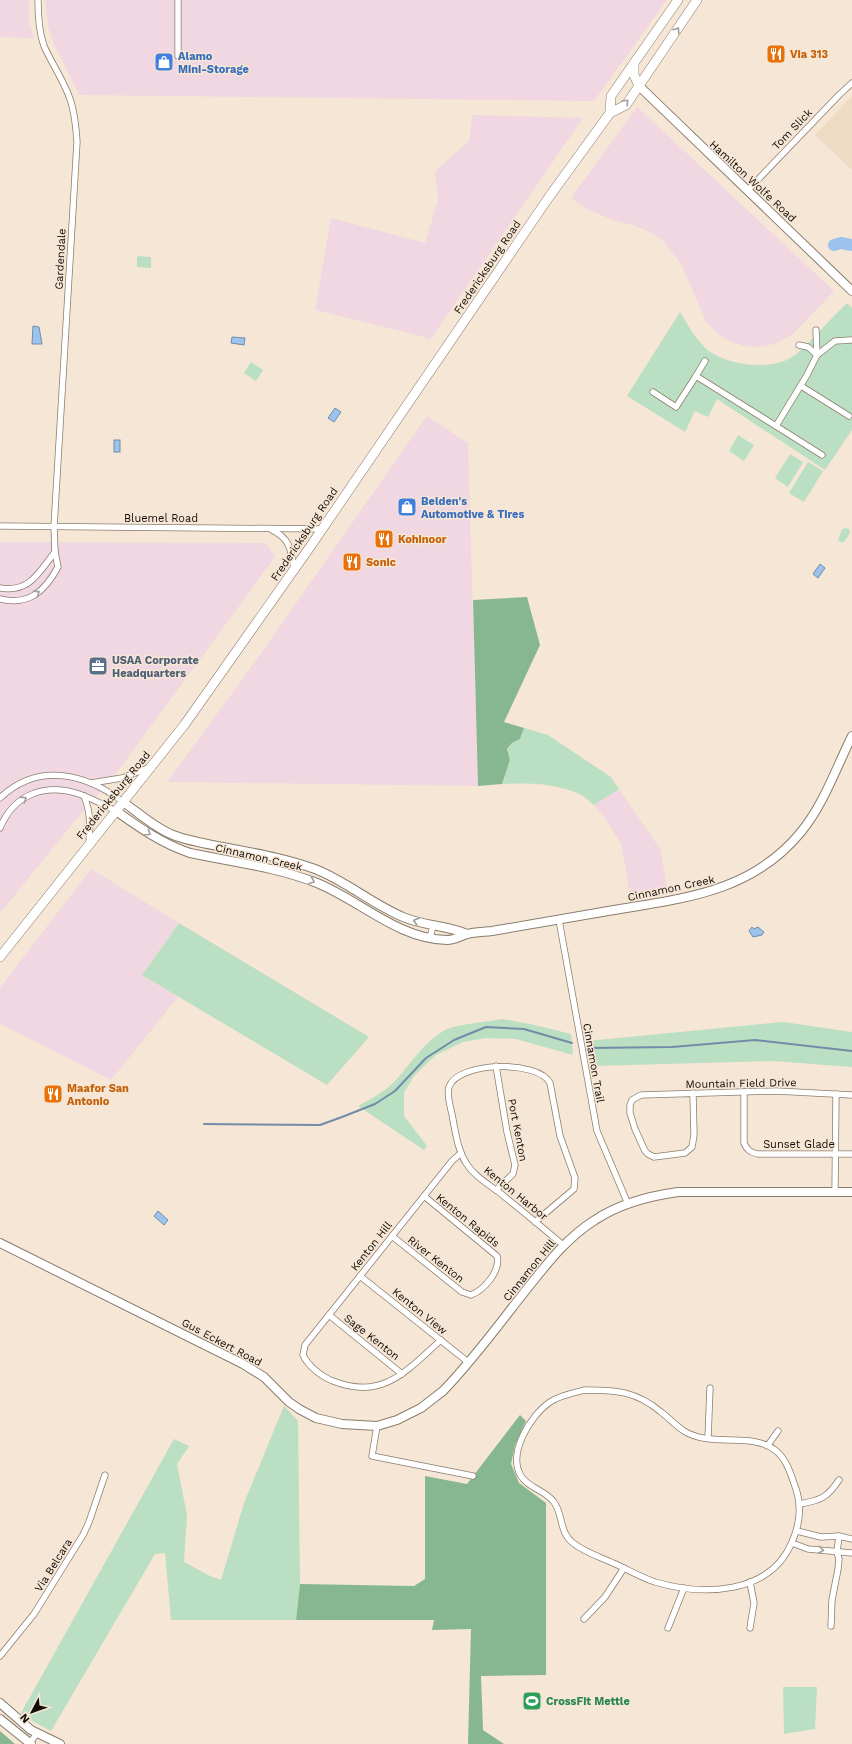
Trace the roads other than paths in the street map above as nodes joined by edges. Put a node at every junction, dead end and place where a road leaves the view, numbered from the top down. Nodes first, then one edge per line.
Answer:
1 (38, 0) edge
2 (178, 0) edge
3 (678, 0) edge
4 (697, 0) edge
5 (178, 56) dead end
6 (634, 63) junction
7 (852, 83) edge
8 (639, 86) junction
9 (610, 113) junction
10 (747, 190) junction
11 (852, 291) edge
12 (816, 330) dead end
13 (851, 340) edge
14 (799, 345) dead end
15 (817, 355) junction
16 (705, 361) dead end
17 (696, 376) junction
18 (801, 386) junction
19 (653, 392) dead end
20 (849, 416) dead end
21 (776, 426) junction
22 (822, 455) dead end
23 (0, 526) edge
24 (54, 527) junction
25 (270, 529) junction
26 (322, 529) junction
27 (55, 552) junction
28 (294, 570) junction
29 (0, 588) edge
30 (0, 599) edge
31 (852, 736) edge
32 (150, 768) junction
33 (89, 783) junction
34 (84, 796) junction
35 (0, 798) edge
36 (123, 802) junction
37 (116, 811) junction
38 (0, 828) edge
39 (205, 844) junction
40 (88, 845) junction
41 (203, 855) junction
42 (559, 920) junction
43 (433, 926) junction
44 (467, 934) junction
45 (430, 938) junction
46 (0, 957) edge
47 (496, 1066) junction
48 (744, 1092) junction
49 (693, 1093) junction
50 (836, 1094) junction
51 (852, 1095) edge
52 (461, 1153) junction
53 (836, 1154) junction
54 (852, 1154) edge
55 (496, 1190) junction
56 (835, 1192) junction
57 (852, 1192) edge
58 (424, 1196) junction
59 (628, 1204) junction
60 (535, 1222) junction
61 (392, 1236) junction
62 (0, 1243) edge
63 (563, 1245) junction
64 (360, 1276) junction
65 (488, 1281) joint
66 (329, 1316) junction
67 (441, 1340) junction
68 (468, 1362) junction
69 (402, 1374) junction
70 (710, 1388) dead end
71 (377, 1426) junction
72 (778, 1431) dead end
73 (708, 1438) junction
74 (768, 1446) junction
75 (105, 1475) dead end
76 (473, 1476) dead end
77 (839, 1480) dead end
78 (800, 1504) junction
79 (797, 1531) junction
80 (839, 1536) junction
81 (852, 1539) edge
82 (792, 1543) junction
83 (837, 1552) junction
84 (852, 1553) edge
85 (624, 1568) junction
86 (750, 1582) junction
87 (684, 1588) junction
88 (584, 1619) dead end
89 (831, 1626) dead end
90 (668, 1628) dead end
91 (750, 1628) dead end
92 (0, 1656) edge
93 (0, 1703) edge
94 (0, 1719) edge
95 (37, 1733) junction
96 (31, 1744) edge
97 (60, 1744) edge

1 - 24 street, Gardendale
2 - 5 street
3 - 6 main road, Fredericksburg Road
8 -> 4 main road, Fredericksburg Road
6 - 8 main road
6 - 9 main road, Fredericksburg Road
7 - 10 street, Tom Slick
9 -> 8 main road, Fredericksburg Road
8 - 10 street, Hamilton Wolfe Road
9 - 26 main road, Fredericksburg Road
10 - 11 street, Hamilton Wolfe Road
12 - 15 street
13 - 15 street
14 - 15 street
15 - 18 street
16 - 17 street
17 - 19 street
17 - 21 street
18 - 20 street
18 - 21 street
21 - 22 street
23 - 24 street, Bluemel Road
24 - 25 street, Bluemel Road
24 - 27 street, Gardendale
25 - 26 street, Bluemel Road
25 - 28 street
26 - 28 main road, Fredericksburg Road
27 - 29 street
30 -> 27 street, Gardendale
28 - 32 main road, Fredericksburg Road
31 - 42 street, Cinnamon Creek
32 - 33 street
32 - 36 main road, Fredericksburg Road
33 - 35 street
33 - 36 street
34 - 37 street
38 -> 34 street
34 - 40 street
36 - 37 main road, Fredericksburg Road
36 - 39 street, Cinnamon Creek
37 - 40 main road, Fredericksburg Road
37 -> 41 street, Cinnamon Creek
39 - 41 street
43 -> 39 street, Cinnamon Creek
40 - 46 main road, Fredericksburg Road
41 -> 45 street, Cinnamon Creek
42 - 44 street, Cinnamon Creek
42 - 59 street, Cinnamon Trail
43 - 44 street, Cinnamon Creek
43 - 45 street
44 - 45 street, Cinnamon Creek
47 - 52 street, Kenton Harbor
47 - 55 street, Port Kenton
47 - 60 street
48 - 49 street, Mountain Field Drive
48 - 50 street, Mountain Field Drive
48 - 53 street, Sunset Glade
49 - 49 street, Mountain Field Drive
50 - 51 street, Mountain Field Drive
50 - 53 street
52 - 55 street, Kenton Harbor
52 - 58 street, Kenton Hill
53 - 54 street, Sunset Glade
53 - 56 street
55 - 60 street, Kenton Harbor
56 - 57 street, Cinnamon Hill
56 - 59 street, Cinnamon Hill
58 - 61 street, Kenton Hill
58 - 65 street, Kenton Rapids
59 - 63 street, Cinnamon Hill
60 - 63 street, Kenton Harbor
61 - 64 street, Kenton Hill
61 - 65 street, River Kenton
62 - 71 street, Gus Eckert Road
63 - 68 street, Cinnamon Hill
64 - 66 street, Kenton Hill
64 - 67 street, Kenton View
66 - 69 street, Sage Kenton
66 - 69 street, Kenton Hill
67 - 68 street, Kenton View
67 - 69 street
68 - 71 street, Cinnamon Hill
70 - 73 street
71 - 76 street
72 - 74 street
73 - 74 street
73 - 85 street
74 - 78 street
75 - 92 street, Via Belcara
77 - 78 street
78 - 79 street
79 - 80 street
79 - 82 street
80 - 81 street
80 - 83 street
82 -> 83 street
82 - 86 street
83 - 84 street
83 - 89 street
85 - 87 street
85 - 88 street
86 - 87 street
86 - 91 street
87 - 90 street
93 - 95 street
94 - 96 street
95 - 96 street
95 - 97 street

